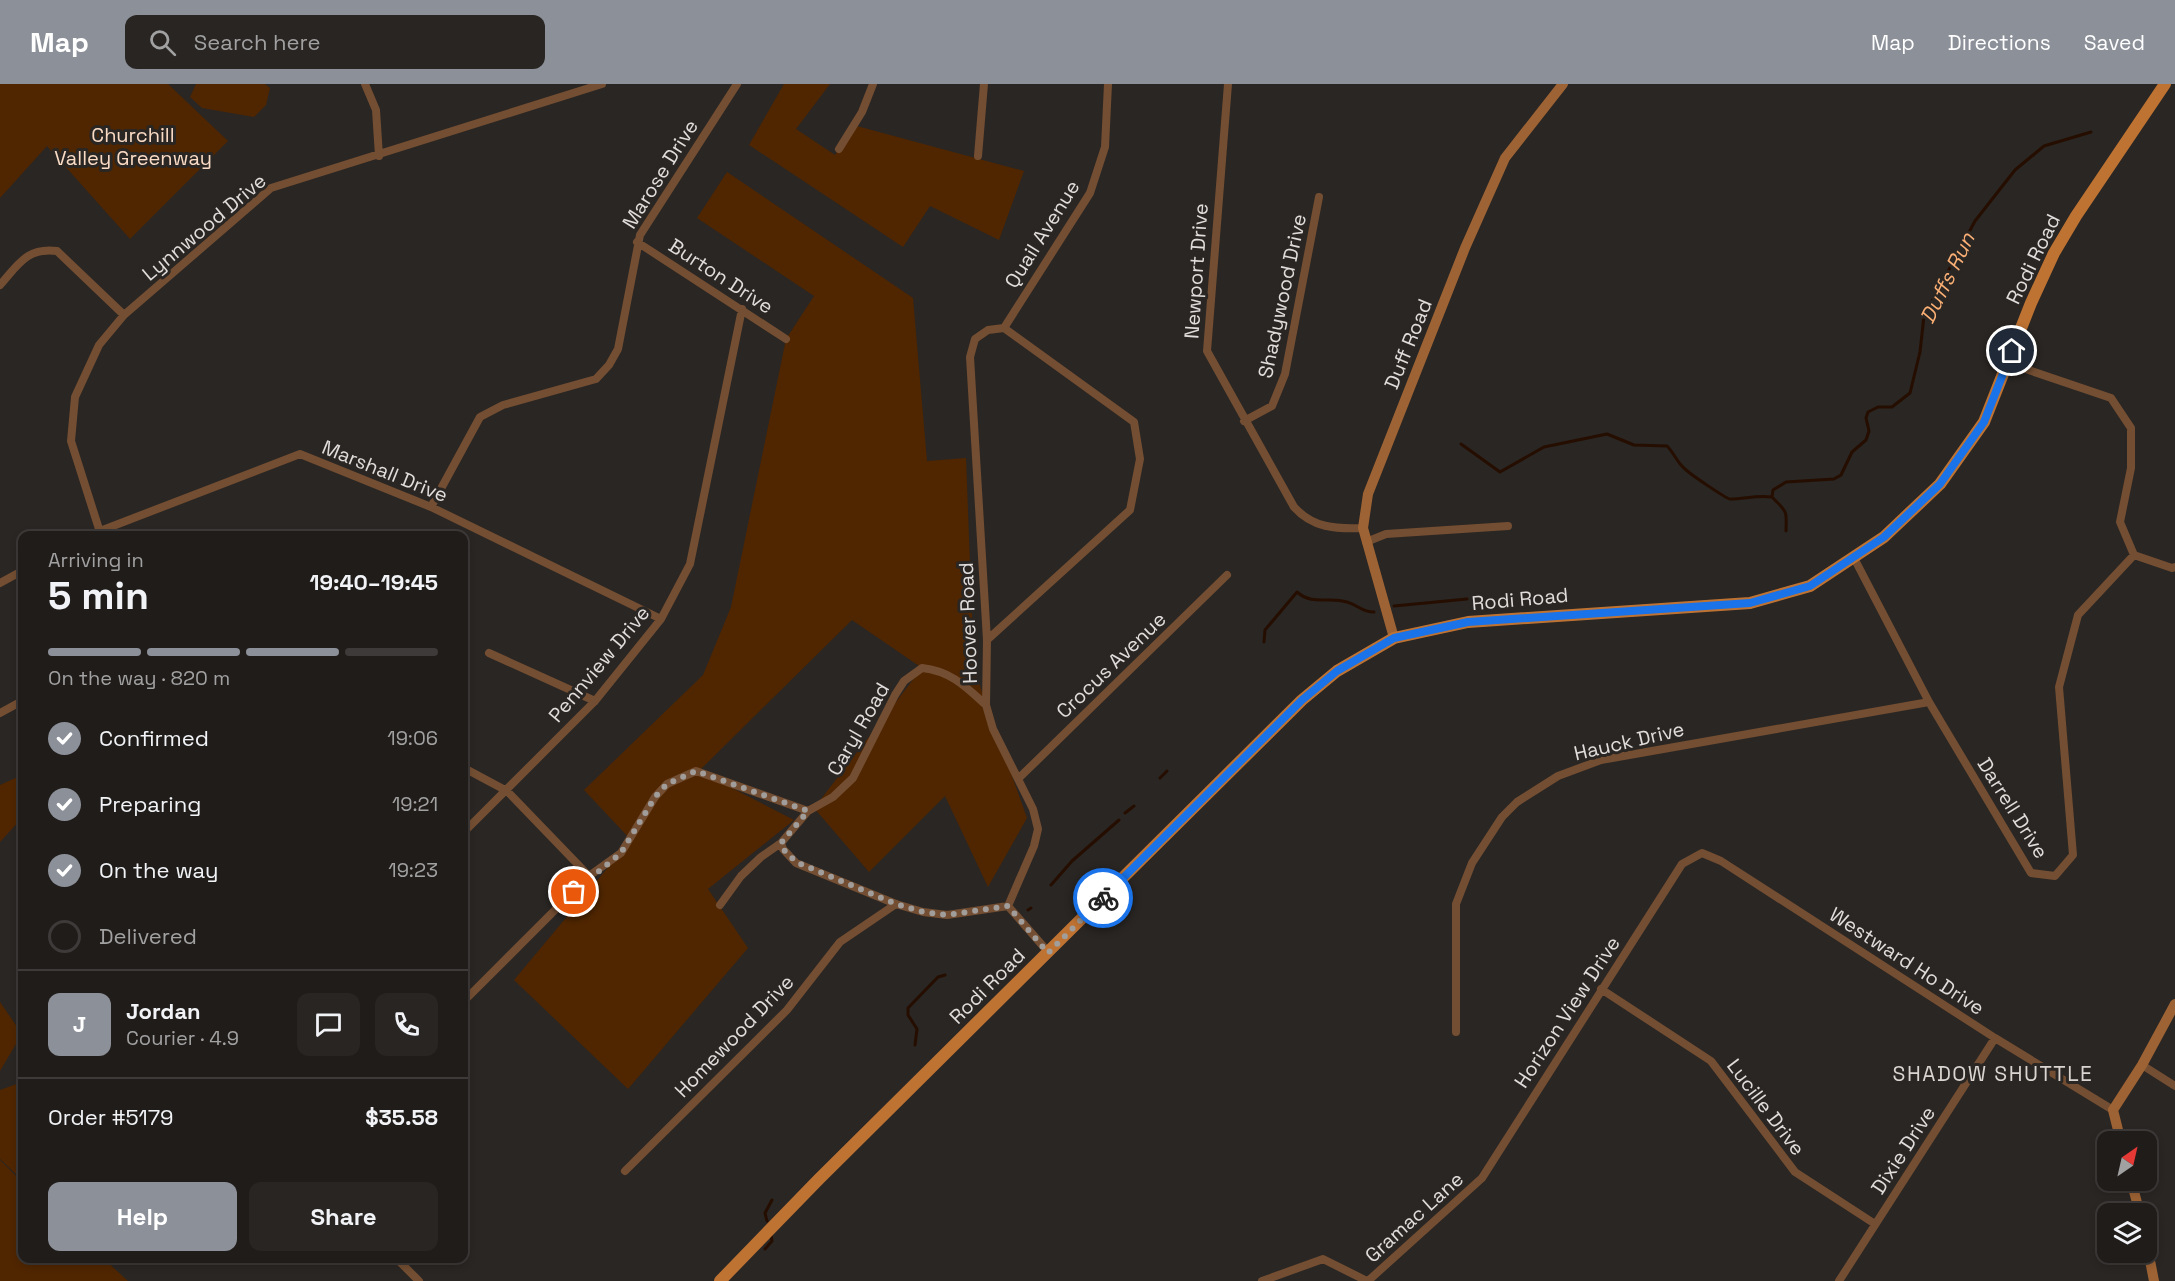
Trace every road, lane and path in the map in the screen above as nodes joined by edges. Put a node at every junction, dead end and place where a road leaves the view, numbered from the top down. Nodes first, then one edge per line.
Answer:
1 (365, 84) edge
2 (602, 84) edge
3 (737, 84) edge
4 (873, 84) edge
5 (984, 84) edge
6 (1108, 84) edge
7 (1228, 84) edge
8 (1563, 84) edge
9 (2165, 84) edge
10 (839, 149) dead end
11 (379, 156) junction
12 (978, 156) dead end
13 (1320, 197) dead end
14 (637, 242) junction
15 (0, 285) edge
16 (742, 309) junction
17 (124, 315) junction
18 (1004, 328) junction
19 (786, 339) dead end
20 (2008, 363) junction
21 (1244, 421) junction
22 (431, 507) junction
23 (1508, 526) dead end
24 (1363, 528) junction
25 (99, 529) junction
26 (96, 531) edge
27 (1366, 543) junction
28 (2134, 555) junction
29 (1854, 558) junction
30 (2175, 567) edge
31 (18, 572) edge
32 (1227, 575) dead end
33 (0, 583) edge
34 (661, 619) junction
35 (1394, 638) junction
36 (987, 640) junction
37 (489, 653) dead end
38 (595, 701) junction
39 (1929, 702) junction
40 (18, 703) edge
41 (986, 705) junction
42 (0, 713) edge
43 (468, 770) edge
44 (1018, 779) junction
45 (507, 791) junction
46 (808, 811) junction
47 (468, 828) edge
48 (781, 843) junction
49 (1682, 864) joint
50 (590, 876) junction
51 (896, 904) junction
52 (720, 905) dead end
53 (1008, 906) junction
54 (1048, 953) junction
55 (1601, 989) junction
56 (468, 997) edge
57 (2175, 1004) edge
58 (1456, 1032) dead end
59 (1995, 1038) junction
60 (2142, 1065) junction
61 (2175, 1086) edge
62 (2113, 1110) junction
63 (2118, 1131) edge
64 (625, 1170) dead end
65 (1482, 1179) joint
66 (1875, 1224) junction
67 (401, 1263) edge
68 (2150, 1263) edge
69 (418, 1281) edge
70 (720, 1281) edge
71 (1262, 1281) edge
72 (1367, 1281) edge
73 (1839, 1281) edge
74 (2154, 1281) edge

1 - 11 street
2 - 11 street, Lynnwood Drive
3 - 14 street, Marose Drive
4 - 10 street
5 - 12 street
6 - 18 street, Quail Avenue
7 - 21 street, Newport Drive
8 - 24 street, Duff Road
9 - 20 main road, Rodi Road
11 - 17 street, Lynnwood Drive
13 - 21 street, Shadywood Drive
14 - 16 street, Burton Drive
14 - 22 street, Marose Drive
15 - 17 street
16 - 19 street, Burton Drive
16 - 34 street, Pennview Drive
17 - 25 street, Lynnwood Drive
18 - 36 street, Hoover Road
18 - 36 street
20 - 28 street
20 - 29 main road, Rodi Road
21 - 24 street, Newport Drive
22 - 25 street, Marshall Drive
22 - 34 street, Marshall Drive
23 - 27 street
24 - 27 street, Duff Road
25 - 26 street, Marshall Drive
27 - 35 street, Duff Road
28 - 30 street
28 - 39 street, Darrell Drive
29 - 35 main road, Rodi Road
29 - 39 street, Darrell Drive
31 - 33 street
32 - 44 street, Crocus Avenue
34 - 38 street, Pennview Drive
35 - 54 main road, Rodi Road
36 - 41 street, Hoover Road
37 - 38 street
38 - 45 street, Pennview Drive
39 - 58 street, Hauck Drive
40 - 42 street
41 - 44 street, Hoover Road
41 - 46 street, Caryl Road
43 - 45 street
44 - 53 street, Hoover Road
45 - 47 street, Pennview Drive
45 - 50 street
46 - 48 street, Caryl Road
46 - 50 street
48 - 51 street
48 - 52 street, Caryl Road
49 - 55 street, Horizon View Drive
49 - 59 street, Westward Ho Drive
50 - 56 street
51 - 53 street
51 - 64 street, Homewood Drive
53 - 54 street
54 - 70 main road, Rodi Road
55 - 65 street, Horizon View Drive
55 - 66 street, Lucille Drive
57 - 60 street
59 - 62 street, Westward Ho Drive
59 - 66 street, Dixie Drive
60 - 61 street
60 - 62 street
62 - 63 street
65 - 72 street, Gramac Lane
66 - 73 street, Dixie Drive
67 - 69 street
68 - 74 street
71 - 72 street, Gramac Lane

